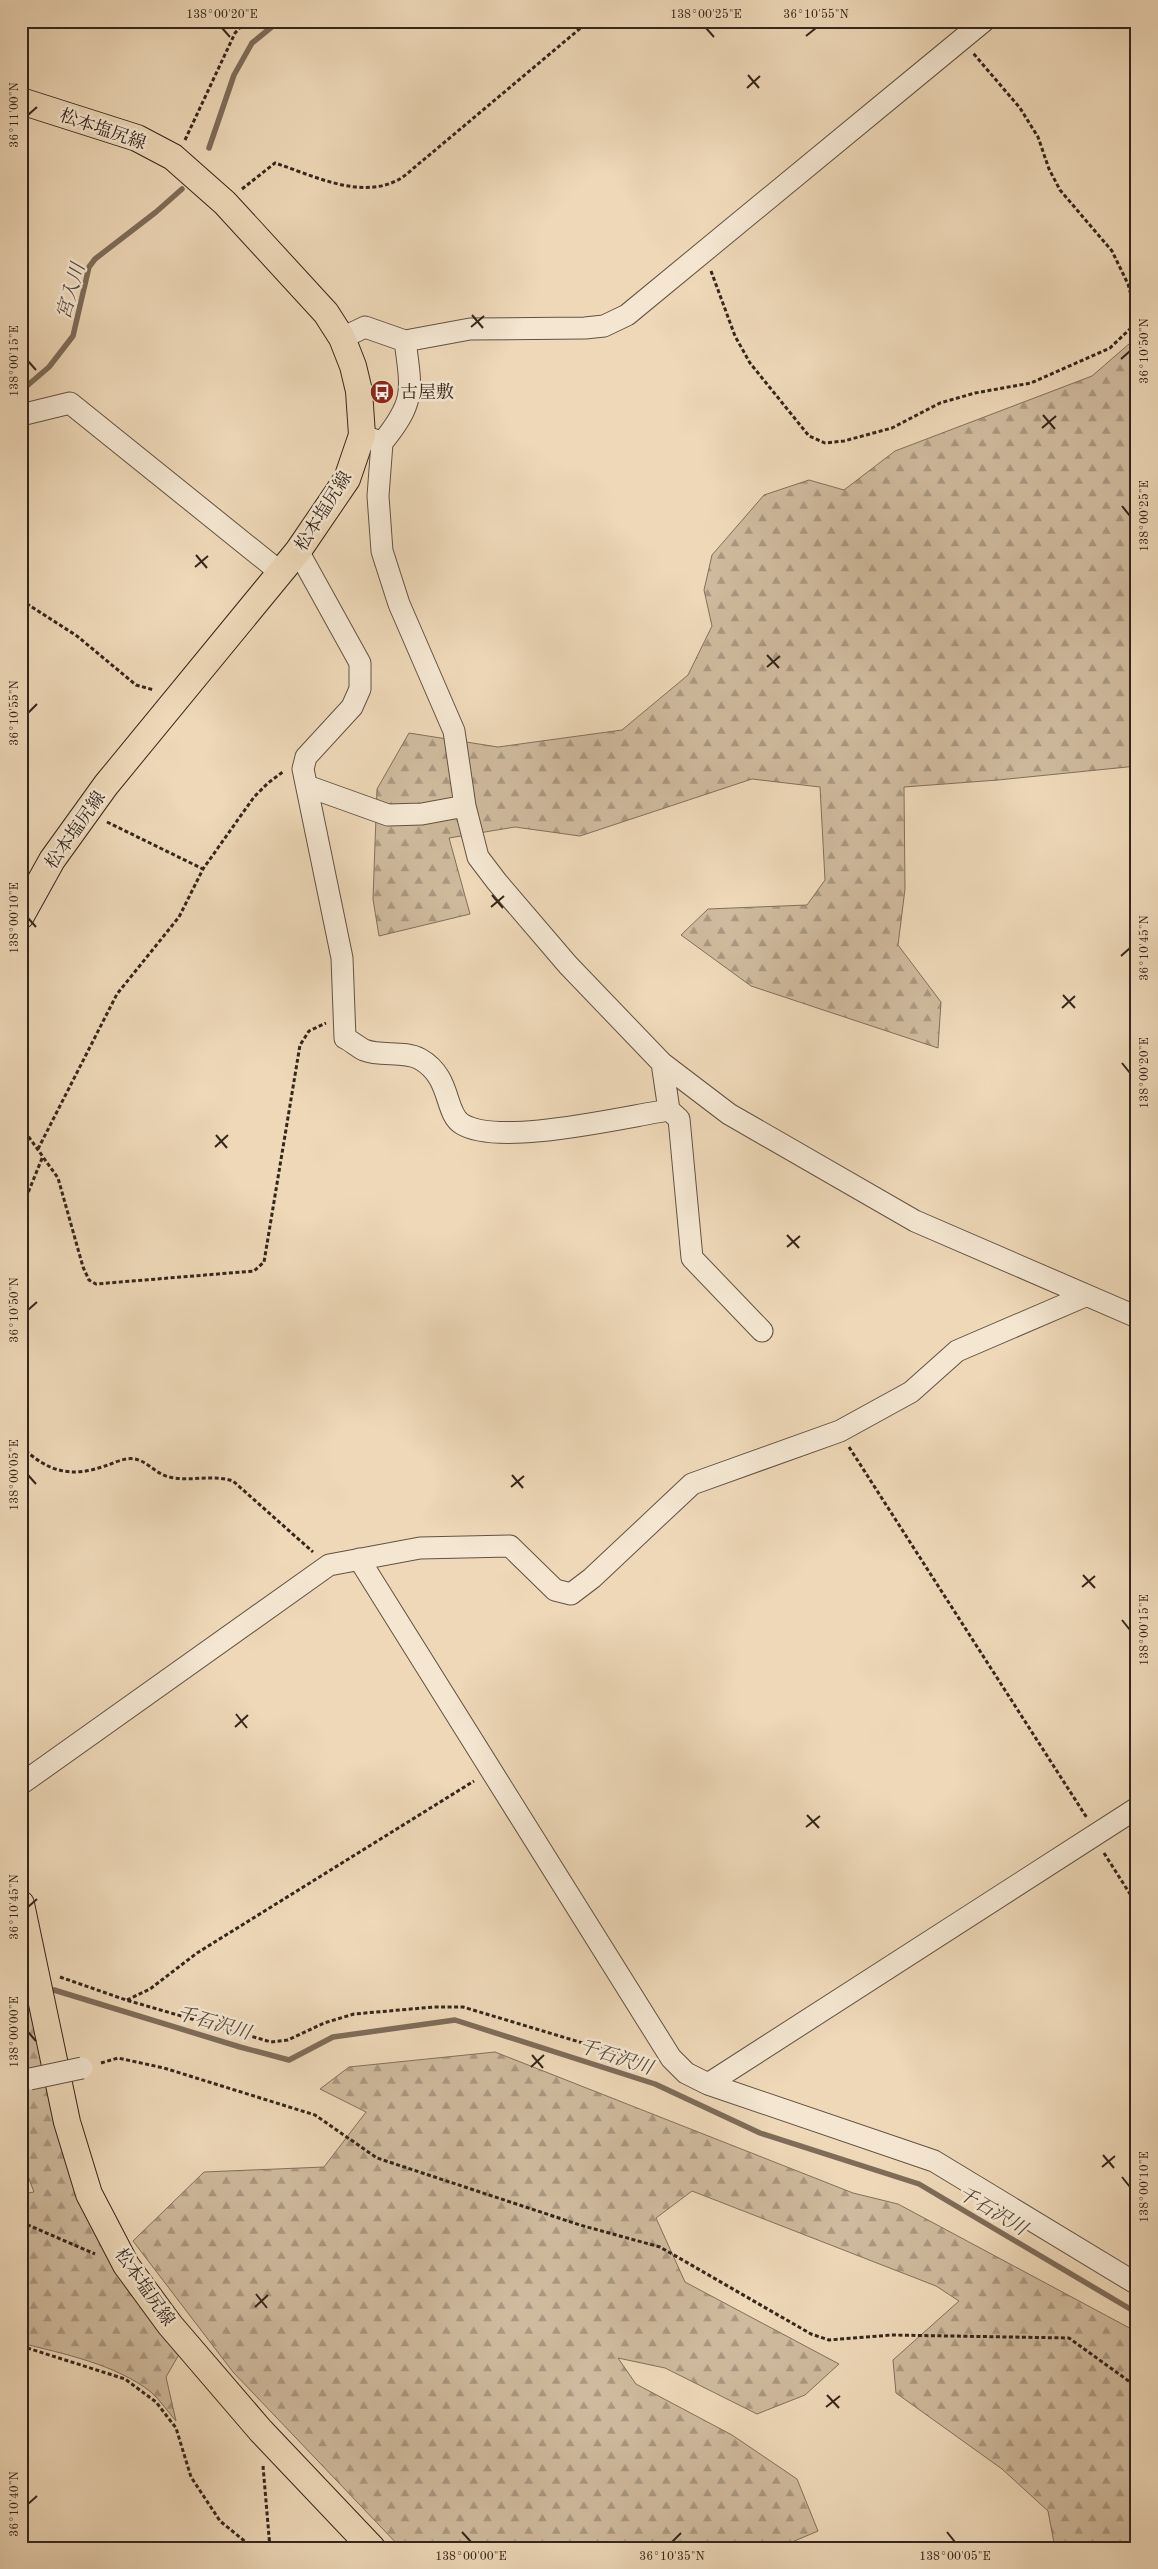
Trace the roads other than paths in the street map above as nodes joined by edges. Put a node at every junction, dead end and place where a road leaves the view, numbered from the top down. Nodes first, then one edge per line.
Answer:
1 (984, 21) edge
2 (21, 101) edge
3 (342, 338) junction
4 (404, 341) junction
5 (21, 415) edge
6 (372, 439) junction
7 (298, 552) junction
8 (280, 572) junction
9 (305, 777) junction
10 (465, 806) junction
11 (21, 916) edge
12 (662, 1062) junction
13 (669, 1110) junction
14 (1085, 1296) junction
15 (1131, 1310) edge
16 (762, 1332) dead end
17 (359, 1559) junction
18 (21, 1784) edge
19 (1137, 1808) edge
20 (21, 1904) edge
21 (82, 2068) road end
22 (30, 2079) dead end
23 (708, 2084) junction
24 (1137, 2284) edge
25 (372, 2548) edge

1 - 4 street
2 - 3 main road, 松本塩尻線
3 - 4 street
3 - 6 main road, 松本塩尻線
4 - 6 street
5 - 8 street
6 - 7 main road, 松本塩尻線
6 - 10 street
7 - 8 main road, 松本塩尻線
7 - 9 street
8 - 11 main road, 松本塩尻線
9 - 10 street
9 - 13 street
10 - 12 street
12 - 13 street
12 - 14 street
13 - 16 street
14 - 15 street
14 - 17 street
17 - 18 street
17 - 23 street
19 - 23 street
20 - 25 main road, 松本塩尻線
21 - 22 street, bridge
23 - 24 street

